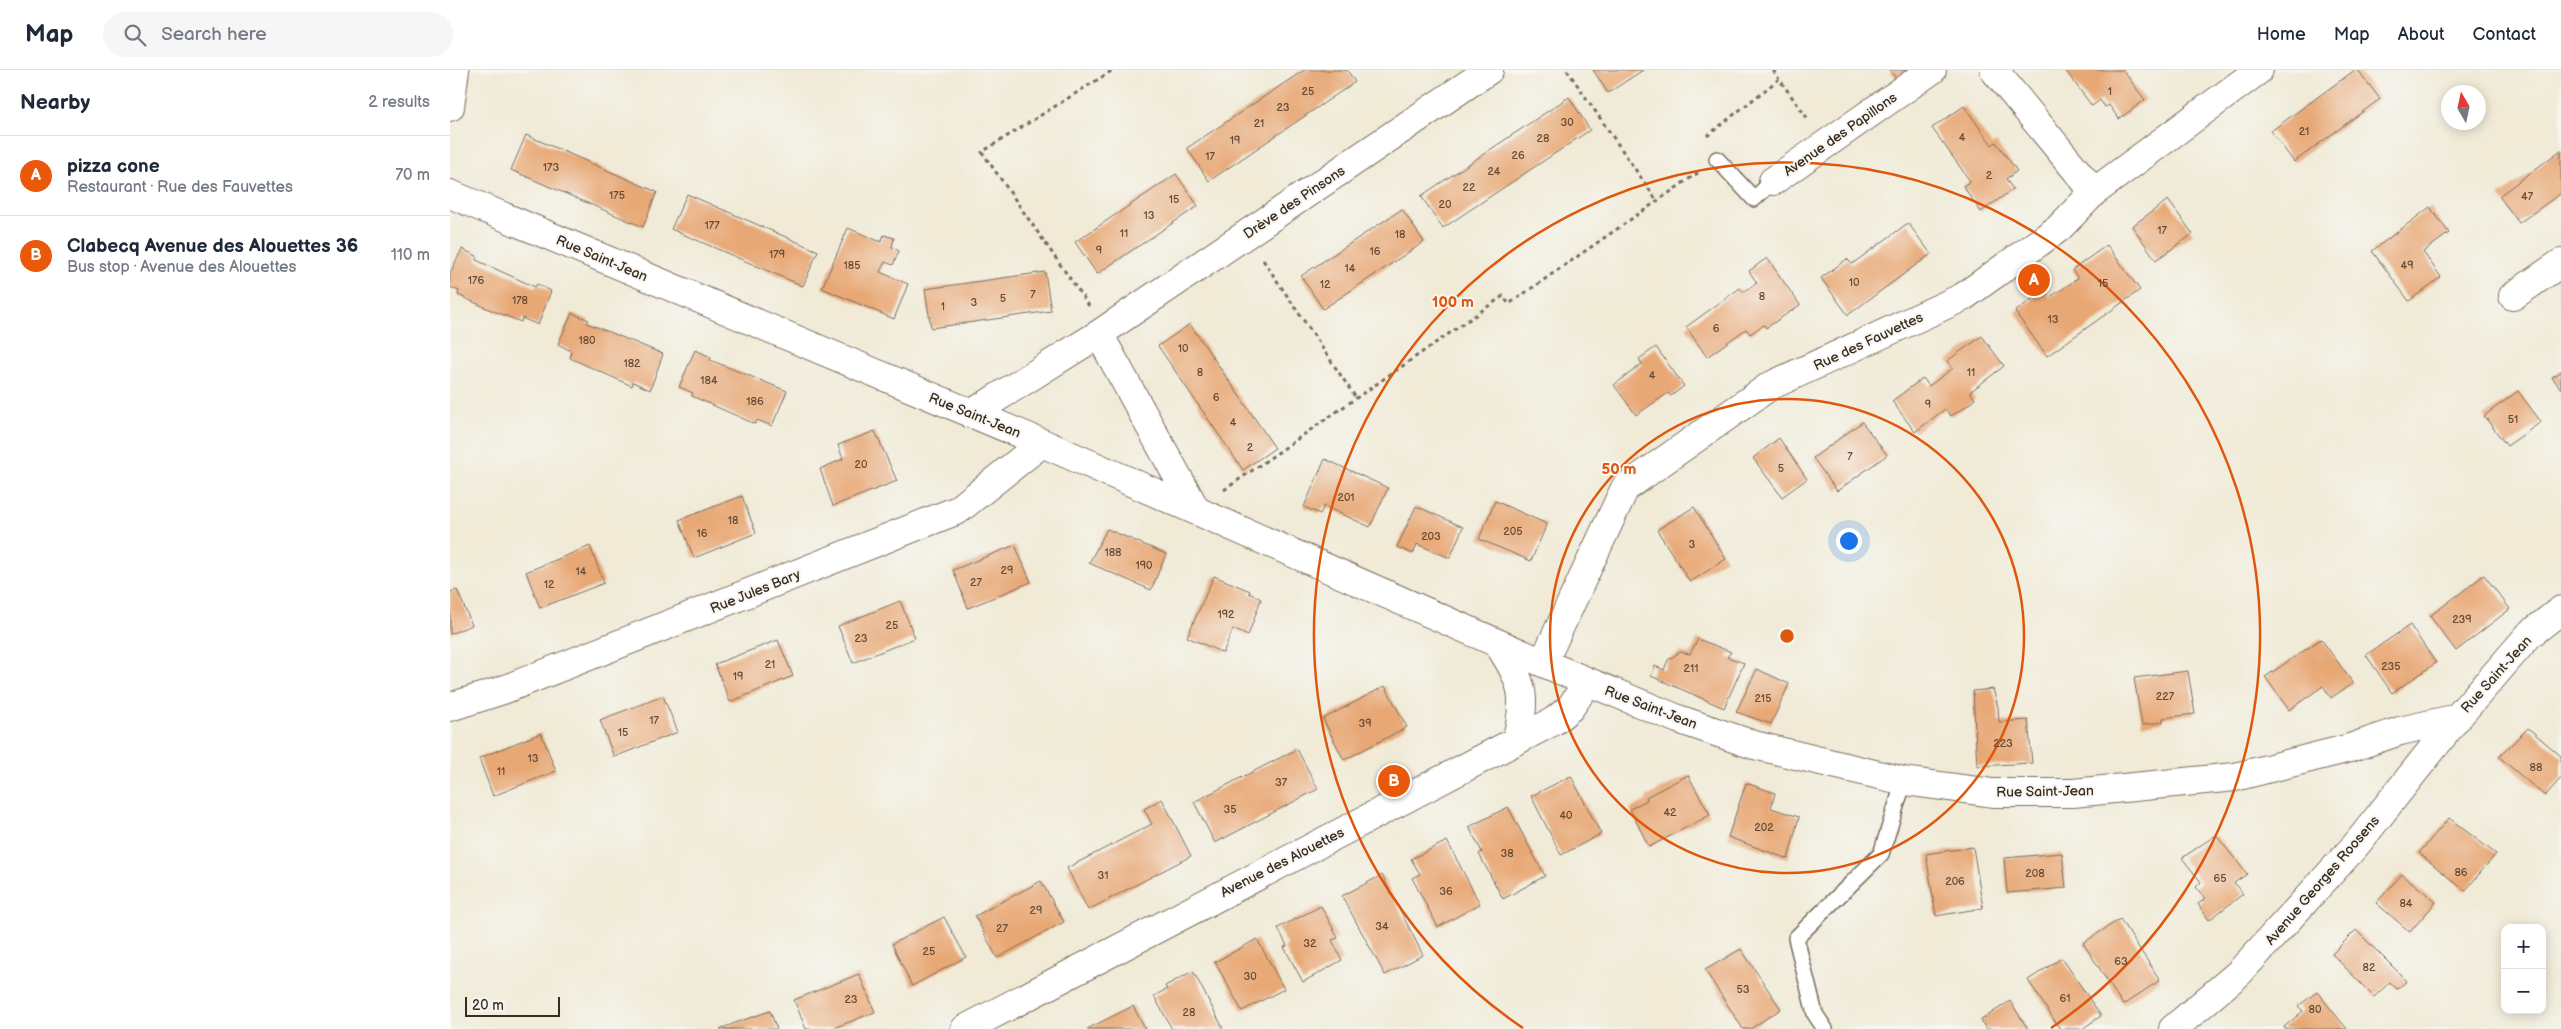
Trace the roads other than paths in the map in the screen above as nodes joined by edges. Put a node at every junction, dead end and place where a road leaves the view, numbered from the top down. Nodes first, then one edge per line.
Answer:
1 (454, 70) edge
2 (1489, 70) edge
3 (1932, 70) edge
4 (1994, 70) edge
5 (2259, 70) edge
6 (450, 107) edge
7 (1717, 159) road end
8 (1772, 182) joint
9 (2094, 192) junction
10 (450, 194) edge
11 (2561, 262) edge
12 (2514, 296) dead end
13 (1102, 331) junction
14 (971, 414) junction
15 (1042, 443) junction
16 (1196, 510) junction
17 (2561, 610) edge
18 (1498, 644) junction
19 (1543, 663) junction
20 (1588, 682) junction
21 (450, 707) edge
22 (2457, 718) junction
23 (1516, 741) junction
24 (1904, 780) junction
25 (965, 1029) edge
26 (1825, 1029) edge
27 (2173, 1029) edge

1 - 6 street
2 - 13 street, Drève des Pinsons
3 - 8 street, Avenue des Papillons
4 - 9 street
5 - 9 street, Rue des Fauvettes
7 - 8 lane
9 - 19 street, Rue des Fauvettes
10 - 14 street, Rue Saint-Jean
11 - 12 street
13 - 14 street, Drève des Pinsons
13 - 16 street
14 - 15 street, Rue Saint-Jean
15 - 16 street, Rue Saint-Jean
15 - 21 street, Rue Jules Bary
16 - 18 street, Rue Saint-Jean
17 - 22 street, Rue Saint-Jean
18 - 19 street, Rue Saint-Jean
18 - 23 street
19 - 20 street, Rue Saint-Jean
20 - 23 street, Avenue des Alouettes
20 - 24 street, Rue Saint-Jean
22 - 24 street, Rue Saint-Jean
22 - 27 street, Avenue Georges Roosens
23 - 25 street, Avenue des Alouettes
24 - 26 lane

